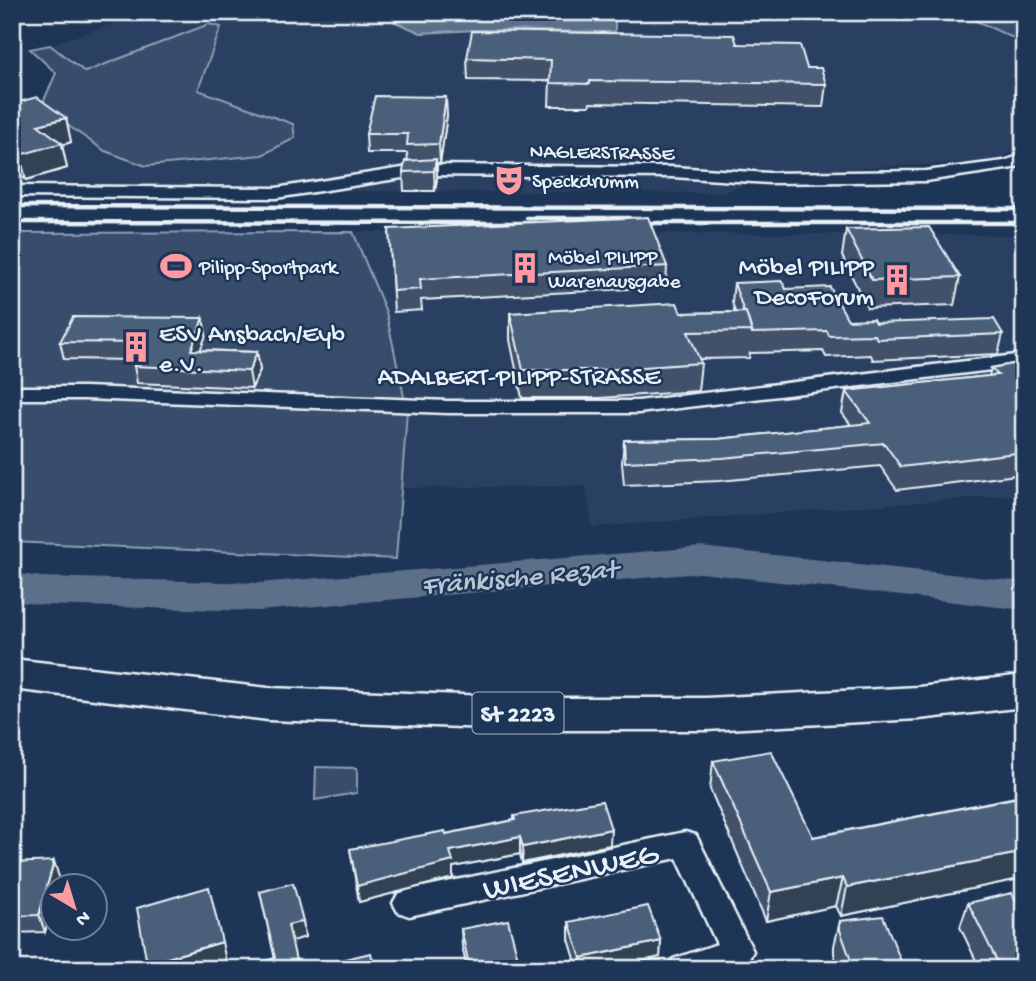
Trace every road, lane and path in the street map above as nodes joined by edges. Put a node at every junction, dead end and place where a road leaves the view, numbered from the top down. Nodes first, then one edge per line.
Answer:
1 (1024, 159) edge
2 (12, 191) edge
3 (1024, 360) edge
4 (12, 393) edge
5 (12, 652) edge
6 (1024, 671) edge
7 (12, 674) edge
8 (1024, 691) edge
9 (409, 903) dead end
10 (685, 969) edge

1 - 2 street, NAGLERSTRASSE
3 - 4 street, ADALBERT-PILIPP-STRASSE
5 - 6 main road, St 2223
7 - 8 main road, St 2223
9 - 10 street, WIESENWEG

